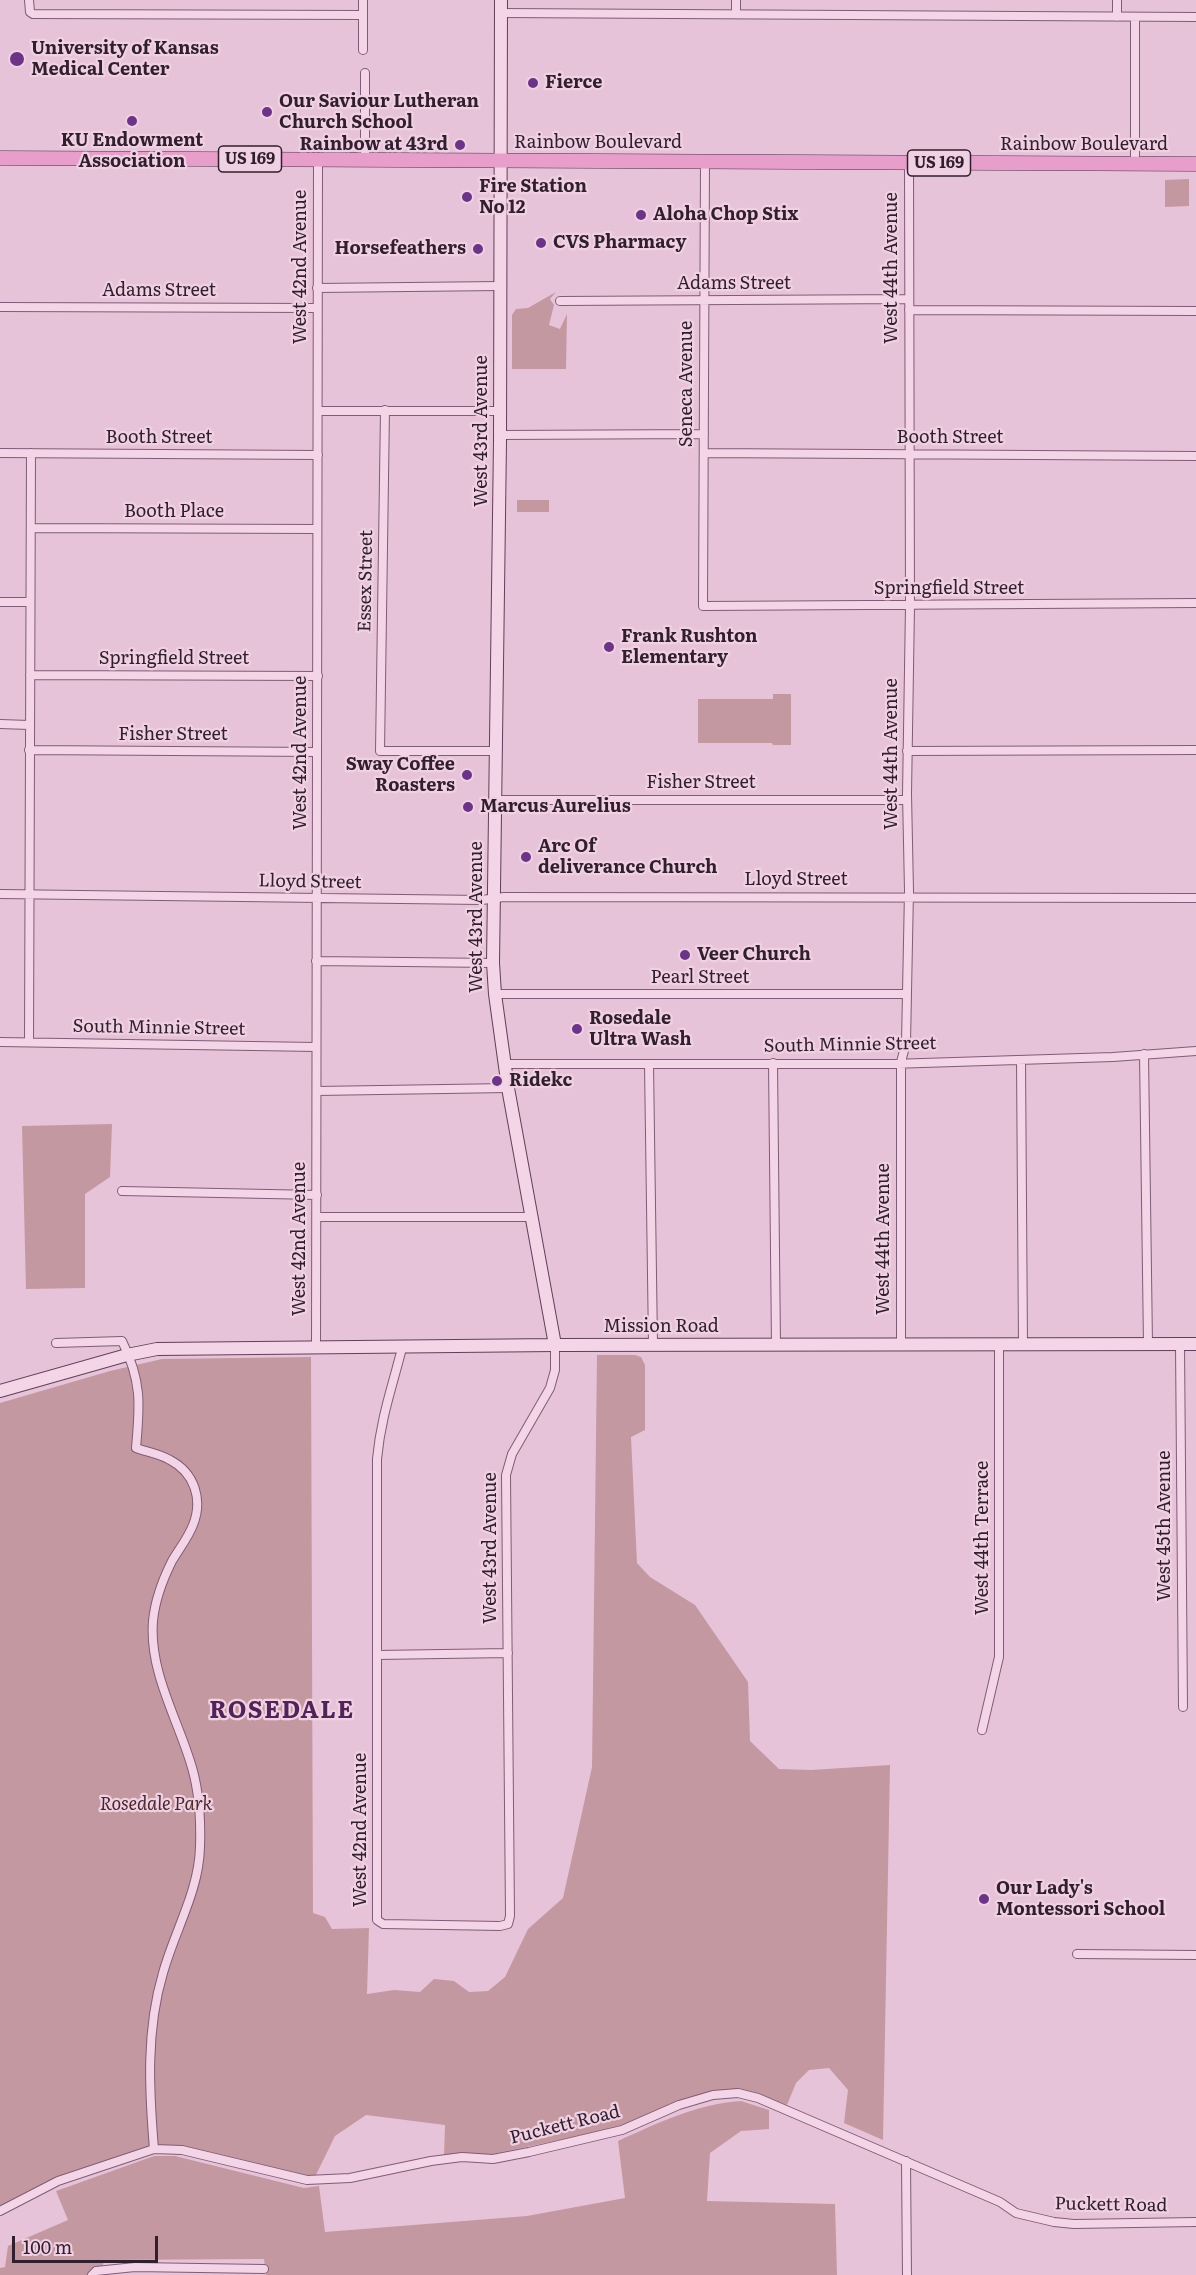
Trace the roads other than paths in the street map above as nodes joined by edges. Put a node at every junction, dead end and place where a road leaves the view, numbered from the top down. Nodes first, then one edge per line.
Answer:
1 (29, 0) edge
2 (363, 0) edge
3 (501, 0) edge
4 (736, 0) edge
5 (1117, 0) edge
6 (501, 13) junction
7 (736, 14) junction
8 (363, 15) junction
9 (1117, 17) junction
10 (1135, 17) junction
11 (1196, 17) edge
12 (363, 50) dead end
13 (364, 73) dead end
14 (0, 158) edge
15 (318, 159) junction
16 (365, 160) junction
17 (500, 160) junction
18 (705, 162) junction
19 (909, 162) junction
20 (1135, 164) junction
21 (1196, 164) edge
22 (500, 286) junction
23 (317, 288) junction
24 (909, 299) junction
25 (560, 301) dead end
26 (704, 301) junction
27 (0, 307) edge
28 (317, 308) junction
29 (909, 310) junction
30 (1196, 311) edge
31 (385, 410) junction
32 (318, 411) junction
33 (500, 411) junction
34 (704, 434) junction
35 (500, 435) junction
36 (0, 453) edge
37 (31, 453) junction
38 (704, 453) junction
39 (908, 454) junction
40 (318, 455) junction
41 (1196, 456) edge
42 (31, 528) junction
43 (317, 529) junction
44 (0, 602) edge
45 (30, 602) junction
46 (1196, 603) edge
47 (703, 606) joint
48 (910, 606) junction
49 (30, 675) junction
50 (318, 676) junction
51 (0, 724) edge
52 (29, 725) junction
53 (29, 750) junction
54 (1196, 750) edge
55 (497, 751) junction
56 (907, 751) junction
57 (317, 752) junction
58 (495, 800) junction
59 (907, 800) junction
60 (0, 894) edge
61 (29, 895) junction
62 (908, 896) junction
63 (1196, 898) edge
64 (317, 899) junction
65 (493, 900) junction
66 (316, 961) junction
67 (493, 963) junction
68 (495, 994) junction
69 (906, 994) junction
70 (0, 1042) edge
71 (29, 1042) junction
72 (316, 1047) junction
73 (1196, 1051) edge
74 (1144, 1054) junction
75 (1021, 1059) junction
76 (901, 1062) junction
77 (773, 1063) junction
78 (505, 1064) junction
79 (649, 1064) junction
80 (508, 1088) junction
81 (317, 1091) junction
82 (122, 1191) dead end
83 (317, 1195) junction
84 (317, 1217) junction
85 (532, 1217) junction
86 (56, 1343) dead end
87 (1196, 1344) edge
88 (555, 1345) junction
89 (652, 1345) junction
90 (776, 1345) junction
91 (901, 1345) junction
92 (999, 1345) junction
93 (1023, 1345) junction
94 (1148, 1345) junction
95 (1180, 1345) junction
96 (316, 1347) junction
97 (402, 1348) junction
98 (127, 1355) junction
99 (0, 1391) edge
100 (508, 1653) junction
101 (377, 1655) junction
102 (1183, 1707) dead end
103 (982, 1730) dead end
104 (377, 1920) joint
105 (1077, 1954) dead end
106 (1196, 1955) edge
107 (154, 2149) junction
108 (906, 2161) junction
109 (0, 2211) edge
110 (1196, 2222) edge
111 (264, 2269) dead end
112 (92, 2275) edge
113 (907, 2275) edge

1 - 8 street
2 - 8 street
3 - 6 street, West 43rd Avenue
4 - 7 street
5 - 9 street
6 - 7 street
6 - 17 street, West 43rd Avenue
7 - 9 street
8 - 12 street
9 - 10 street
10 - 11 street
10 - 20 street
13 - 16 street
14 - 15 main road, Rainbow Boulevard / US 169
15 - 16 main road, Rainbow Boulevard / US 169
15 - 23 street, West 42nd Avenue
16 - 17 main road, Rainbow Boulevard / US 169
17 - 18 main road, Rainbow Boulevard / US 169
17 - 22 street, West 43rd Avenue
18 - 19 main road, Rainbow Boulevard / US 169
18 - 26 street, Seneca Avenue
19 - 20 main road, Rainbow Boulevard / US 169
19 - 24 street, West 44th Avenue
20 - 21 main road, Rainbow Boulevard / US 169
22 - 23 street
22 - 33 street, West 43rd Avenue
23 - 28 street, West 42nd Avenue
24 - 26 street, Adams Street
24 - 29 street, West 44th Avenue
25 - 26 street, Adams Street
26 - 34 street, Seneca Avenue
27 - 28 street, Adams Street
28 - 32 street, West 42nd Avenue
29 - 30 street
29 - 39 street, West 44th Avenue
31 - 32 street
31 - 33 street
31 - 55 street, Essex Street
32 - 40 street, West 42nd Avenue
33 - 35 street, West 43rd Avenue
34 - 35 street
34 - 38 street, Seneca Avenue
35 - 55 street, West 43rd Avenue
36 - 37 street, Booth Street
37 - 40 street, Booth Street
37 - 42 street
38 - 39 street, Booth Street
38 - 47 street, Seneca Avenue
39 - 41 street, Booth Street
39 - 48 street, West 44th Avenue
40 - 43 street, West 42nd Avenue
42 - 43 street, Booth Place
42 - 45 street
43 - 50 street, West 42nd Avenue
44 - 45 street
45 - 49 street
46 - 48 street, Springfield Street
47 - 48 street, Springfield Street
48 - 56 street, West 44th Avenue
49 - 50 street, Springfield Street
49 - 52 street
50 - 57 street, West 42nd Avenue
51 - 52 street
52 - 53 street
53 - 57 street, Fisher Street
53 - 61 street
54 - 56 street
55 - 58 street, West 43rd Avenue
56 - 59 street, West 44th Avenue
57 - 64 street, West 42nd Avenue
58 - 59 street, Fisher Street
58 - 65 street, West 43rd Avenue
59 - 62 street, West 44th Avenue
60 - 61 street, Lloyd Street
61 - 64 street, Lloyd Street
61 - 71 street
62 - 63 street, Lloyd Street
62 - 65 street, Lloyd Street
62 - 69 street, West 44th Avenue
64 - 65 street, Lloyd Street
64 - 66 street, West 42nd Avenue
65 - 67 street, West 43rd Avenue
66 - 67 street
66 - 72 street, West 42nd Avenue
67 - 68 street, West 43rd Avenue
68 - 69 street, Pearl Street
68 - 78 street, West 43rd Avenue
69 - 76 street, West 44th Avenue
70 - 71 street, South Minnie Street
71 - 72 street, South Minnie Street
72 - 81 street, West 42nd Avenue
73 - 74 street, South Minnie Street
74 - 75 street, South Minnie Street
74 - 94 street
75 - 76 street, South Minnie Street
75 - 93 street
76 - 77 street, South Minnie Street
76 - 91 street, West 44th Avenue
77 - 79 street, South Minnie Street
77 - 90 street
78 - 79 street, South Minnie Street
78 - 80 street, West 43rd Avenue
79 - 89 street
80 - 81 street
80 - 85 street, West 43rd Avenue
81 - 83 street, West 42nd Avenue
82 - 83 street
83 - 84 street, West 42nd Avenue
84 - 85 street
84 - 96 street, West 42nd Avenue
85 - 88 street, West 43rd Avenue
86 - 98 street
87 - 95 street, Mission Road
88 - 89 street, Mission Road
88 - 97 street, Mission Road
88 - 100 street, West 43rd Avenue
89 - 90 street, Mission Road
90 - 91 street, Mission Road
91 - 92 street, Mission Road
92 - 93 street, Mission Road
92 - 103 street, West 44th Terrace
93 - 94 street, Mission Road
94 - 95 street, Mission Road
95 - 102 street, West 45th Avenue
96 - 97 street, Mission Road
96 - 98 street, Mission Road
97 - 101 street, West 42nd Avenue
98 - 99 street, Mission Road
98 - 107 street
100 - 101 street
100 - 104 street, West 43rd Avenue
101 - 104 street, West 42nd Avenue
105 - 106 street
107 - 108 street, Puckett Road
107 - 109 street, Puckett Road
108 - 110 street, Puckett Road
108 - 113 street
111 - 112 street

